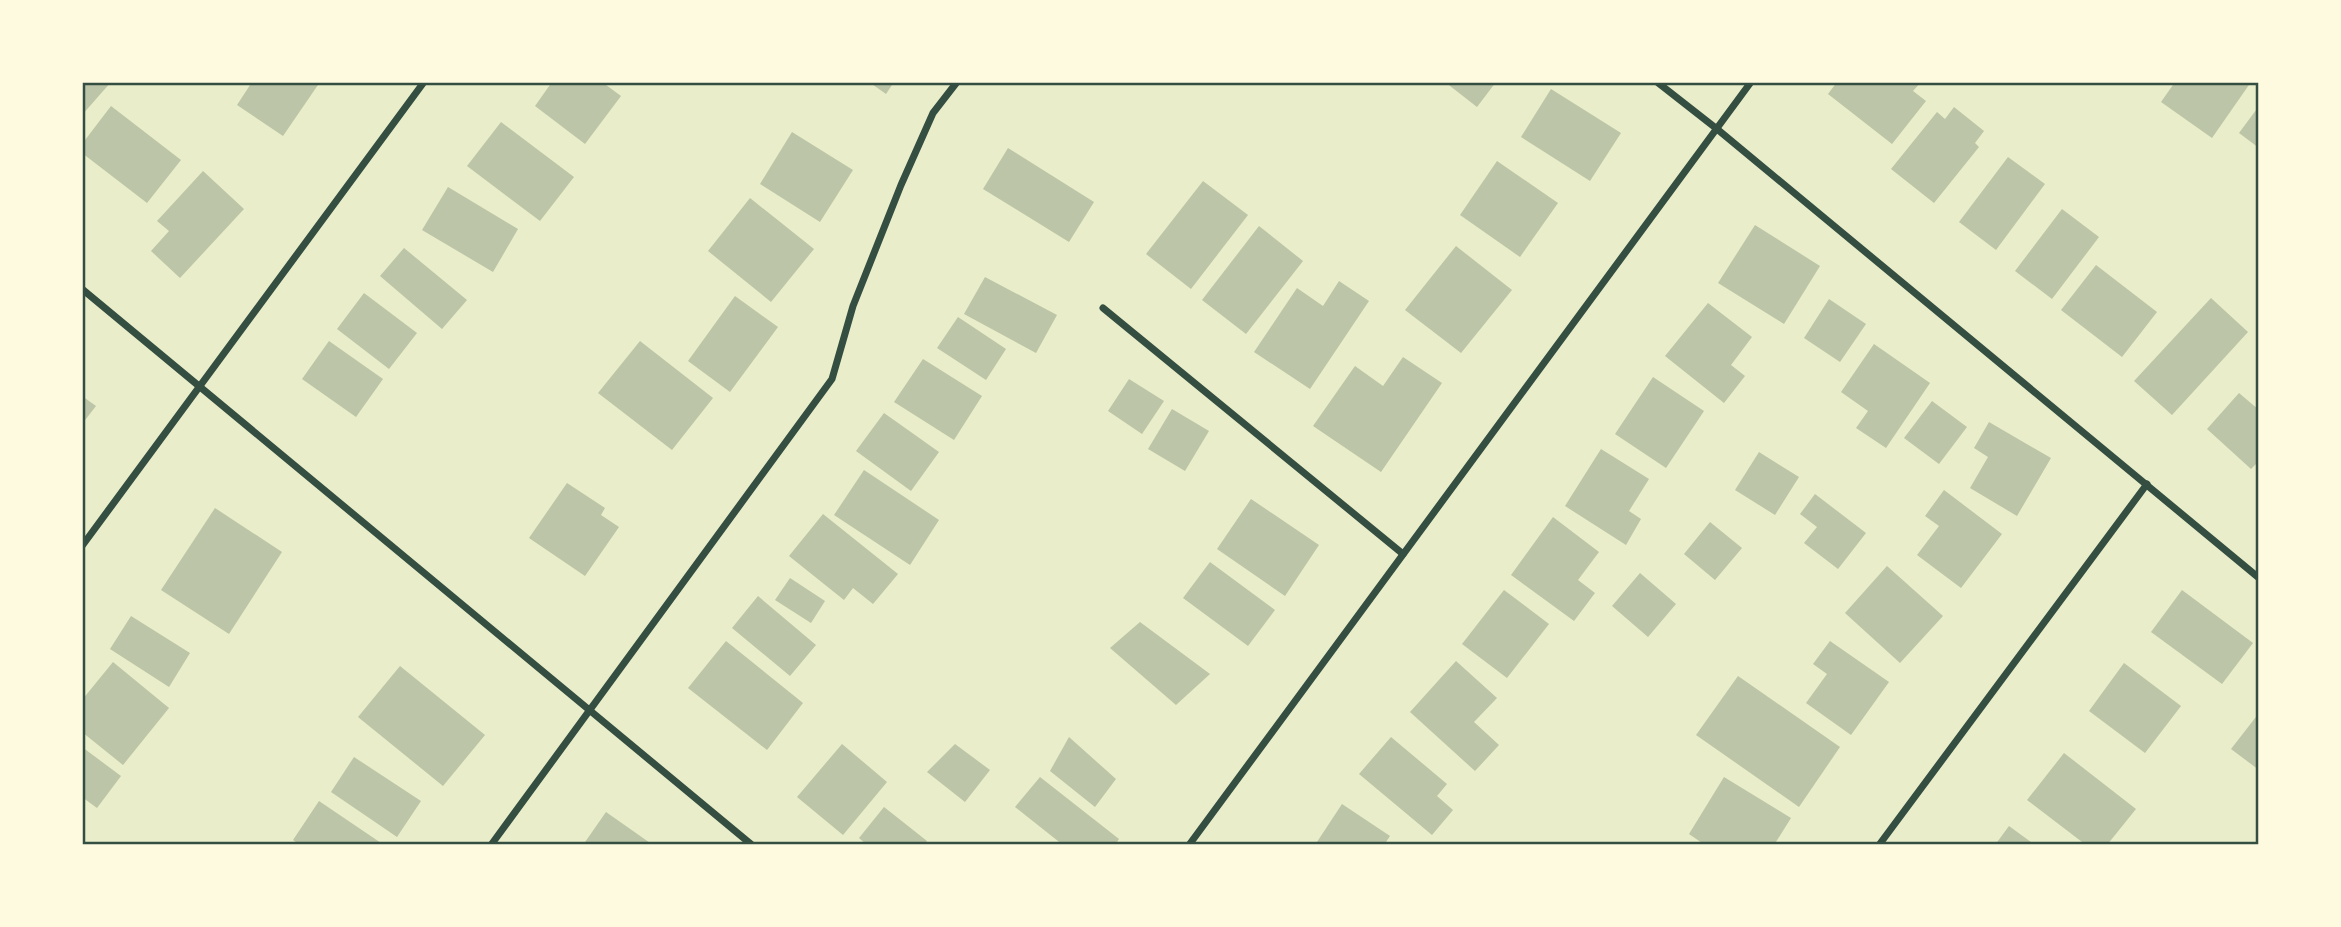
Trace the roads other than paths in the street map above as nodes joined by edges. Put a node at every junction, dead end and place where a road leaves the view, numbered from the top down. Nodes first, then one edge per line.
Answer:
1 (424, 82) edge
2 (957, 82) edge
3 (1657, 82) edge
4 (1751, 82) edge
5 (1717, 129) junction
6 (82, 289) edge
7 (1103, 309) dead end
8 (200, 386) junction
9 (2147, 484) junction
10 (82, 546) edge
11 (1403, 554) junction
12 (2259, 578) edge
13 (590, 713) junction
14 (491, 845) edge
15 (752, 845) edge
16 (1189, 845) edge
17 (1879, 845) edge

1 - 8 street
2 - 13 street
3 - 5 street
4 - 5 street
5 - 9 street
5 - 11 street
6 - 8 street
7 - 11 street
8 - 10 street
8 - 13 street
9 - 12 street
9 - 17 street
11 - 16 street
13 - 14 street
13 - 15 street

